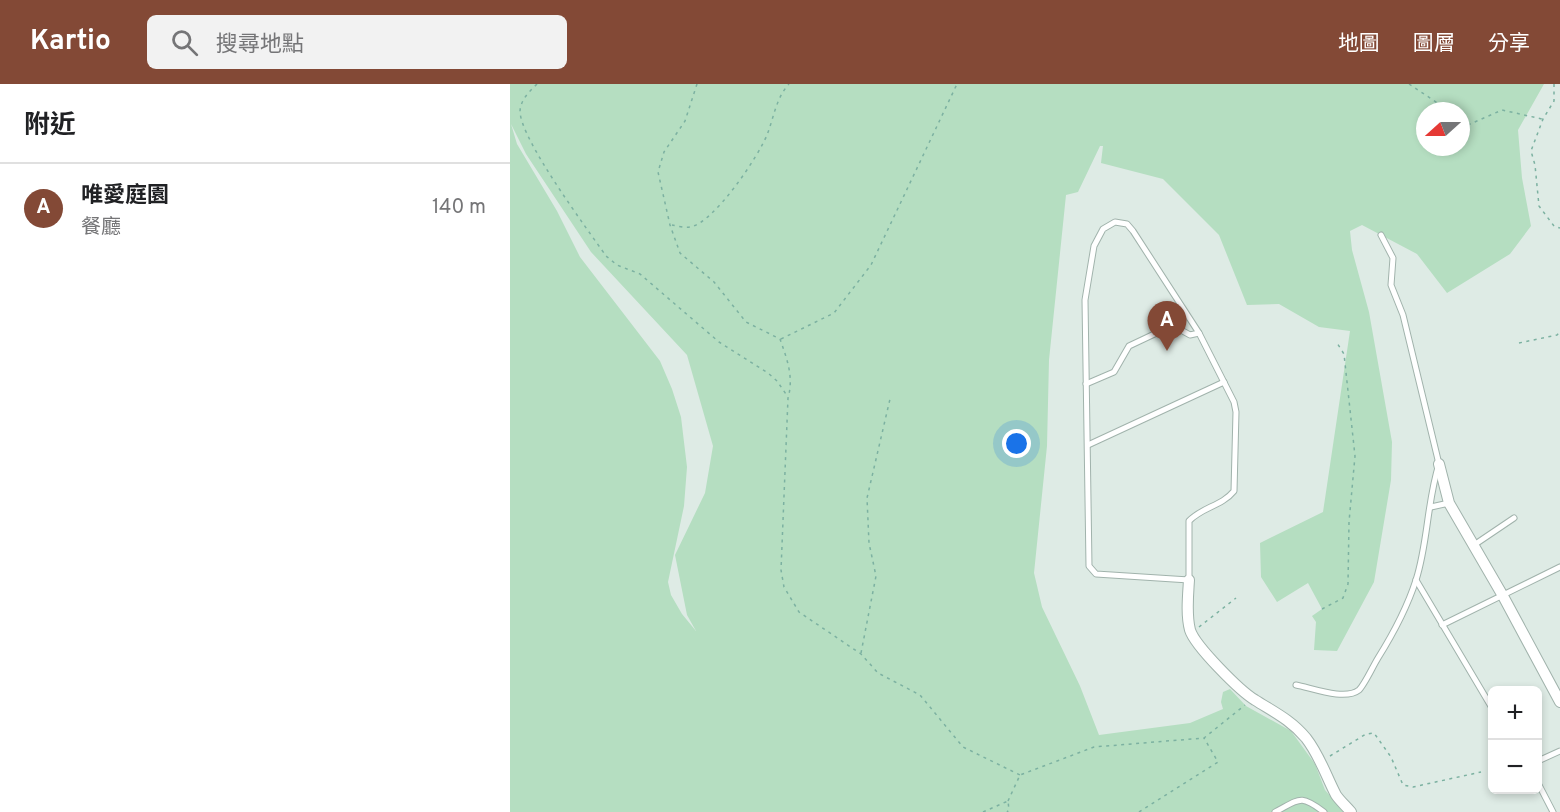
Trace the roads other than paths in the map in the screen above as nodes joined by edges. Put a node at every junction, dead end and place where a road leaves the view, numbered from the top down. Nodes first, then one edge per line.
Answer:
1 (1381, 235) dead end
2 (1199, 333) junction
3 (1224, 382) junction
4 (1086, 384) junction
5 (1088, 445) junction
6 (1439, 464) junction
7 (1449, 503) junction
8 (1431, 507) junction
9 (1514, 518) dead end
10 (1474, 545) junction
11 (1560, 567) edge
12 (1189, 580) junction
13 (1416, 580) junction
14 (1503, 596) junction
15 (1442, 625) junction
16 (1296, 686) dead end
17 (1488, 701) edge
18 (1560, 702) edge
19 (1560, 751) edge
20 (1542, 759) edge
21 (1542, 791) edge
22 (1275, 812) edge
23 (1324, 812) edge
24 (1351, 812) edge
25 (1553, 812) edge

1 - 6 lane
2 - 3 lane
2 - 4 lane
2 - 4 lane
3 - 5 lane
3 - 12 lane
4 - 5 lane
5 - 12 lane
6 - 7 street
6 - 8 lane
7 - 8 lane
7 - 10 street
8 - 13 lane
9 - 10 lane
10 - 14 street
11 - 14 lane
12 - 24 street
13 - 15 lane
13 - 16 lane
14 - 15 lane
14 - 18 street
15 - 17 lane
19 - 20 lane
21 - 25 lane
22 - 23 lane

